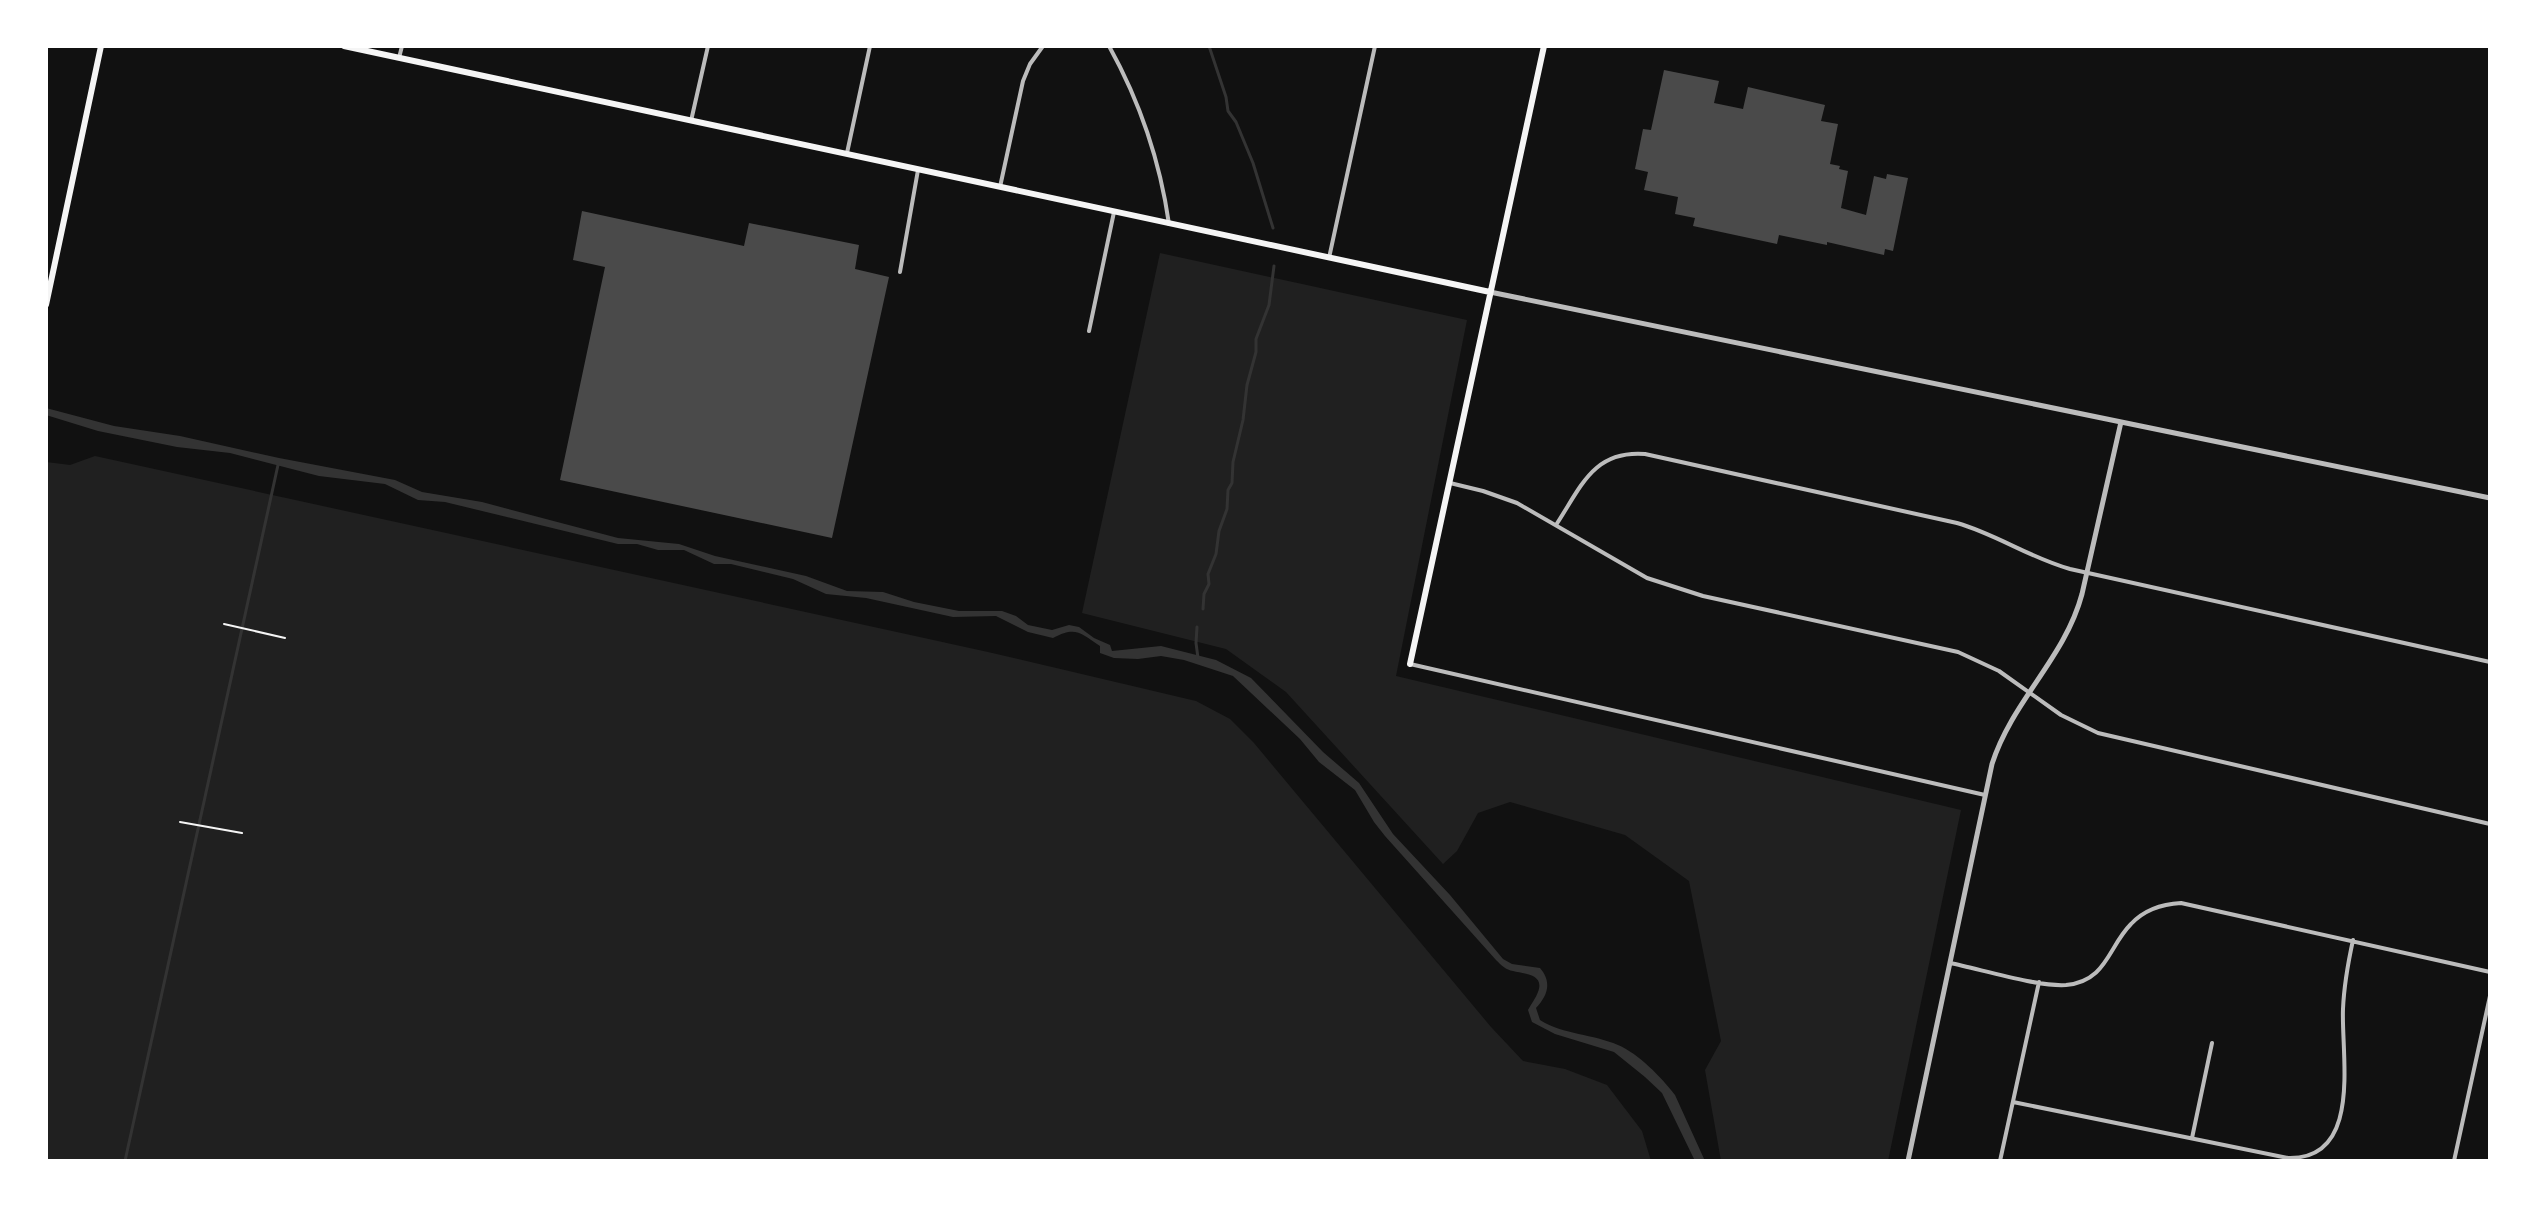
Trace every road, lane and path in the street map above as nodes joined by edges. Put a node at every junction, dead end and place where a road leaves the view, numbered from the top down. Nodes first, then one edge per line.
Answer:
1 (101, 46) edge
2 (344, 46) edge
3 (402, 46) edge
4 (708, 46) edge
5 (870, 46) edge
6 (1043, 46) edge
7 (1109, 46) edge
8 (1375, 46) edge
9 (1544, 46) edge
10 (399, 58) junction
11 (691, 121) junction
12 (847, 154) junction
13 (918, 170) junction
14 (1000, 187) junction
15 (1114, 212) junction
16 (1169, 224) junction
17 (1329, 258) junction
18 (900, 272) dead end
19 (1490, 292) junction
20 (46, 305) edge
21 (1089, 331) dead end
22 (2121, 422) junction
23 (1449, 483) junction
24 (2490, 498) edge
25 (1556, 525) junction
26 (2087, 572) junction
27 (224, 624) dead end
28 (285, 638) dead end
29 (2490, 662) edge
30 (1410, 664) joint
31 (2029, 692) junction
32 (1985, 795) junction
33 (180, 822) dead end
34 (2490, 824) edge
35 (242, 833) dead end
36 (2353, 940) junction
37 (1950, 963) junction
38 (2490, 972) edge
39 (2039, 982) junction
40 (2490, 996) edge
41 (2212, 1043) dead end
42 (2013, 1102) junction
43 (2192, 1138) junction
44 (1908, 1161) edge
45 (2000, 1161) edge
46 (2454, 1161) edge

1 - 20 main road
2 - 10 main road
3 - 10 street
4 - 11 street
5 - 12 street
6 - 14 street
7 - 16 street
8 - 17 street
9 - 19 main road
10 - 11 main road
11 - 12 main road
12 - 13 main road
13 - 14 main road
13 - 18 street
14 - 15 main road
15 - 16 main road
15 - 21 street
16 - 17 main road
17 - 19 main road
19 - 22 street
19 - 23 main road
22 - 24 street
22 - 26 street
23 - 25 street
23 - 30 main road
25 - 26 street
25 - 31 street
26 - 29 street
26 - 31 street
27 - 28 path
30 - 32 street
31 - 32 street
31 - 34 street
32 - 37 street
33 - 35 path
36 - 38 street
36 - 39 street
36 - 43 street
37 - 39 street
37 - 44 street
39 - 42 street
40 - 46 street
41 - 43 street
42 - 43 street
42 - 45 street

